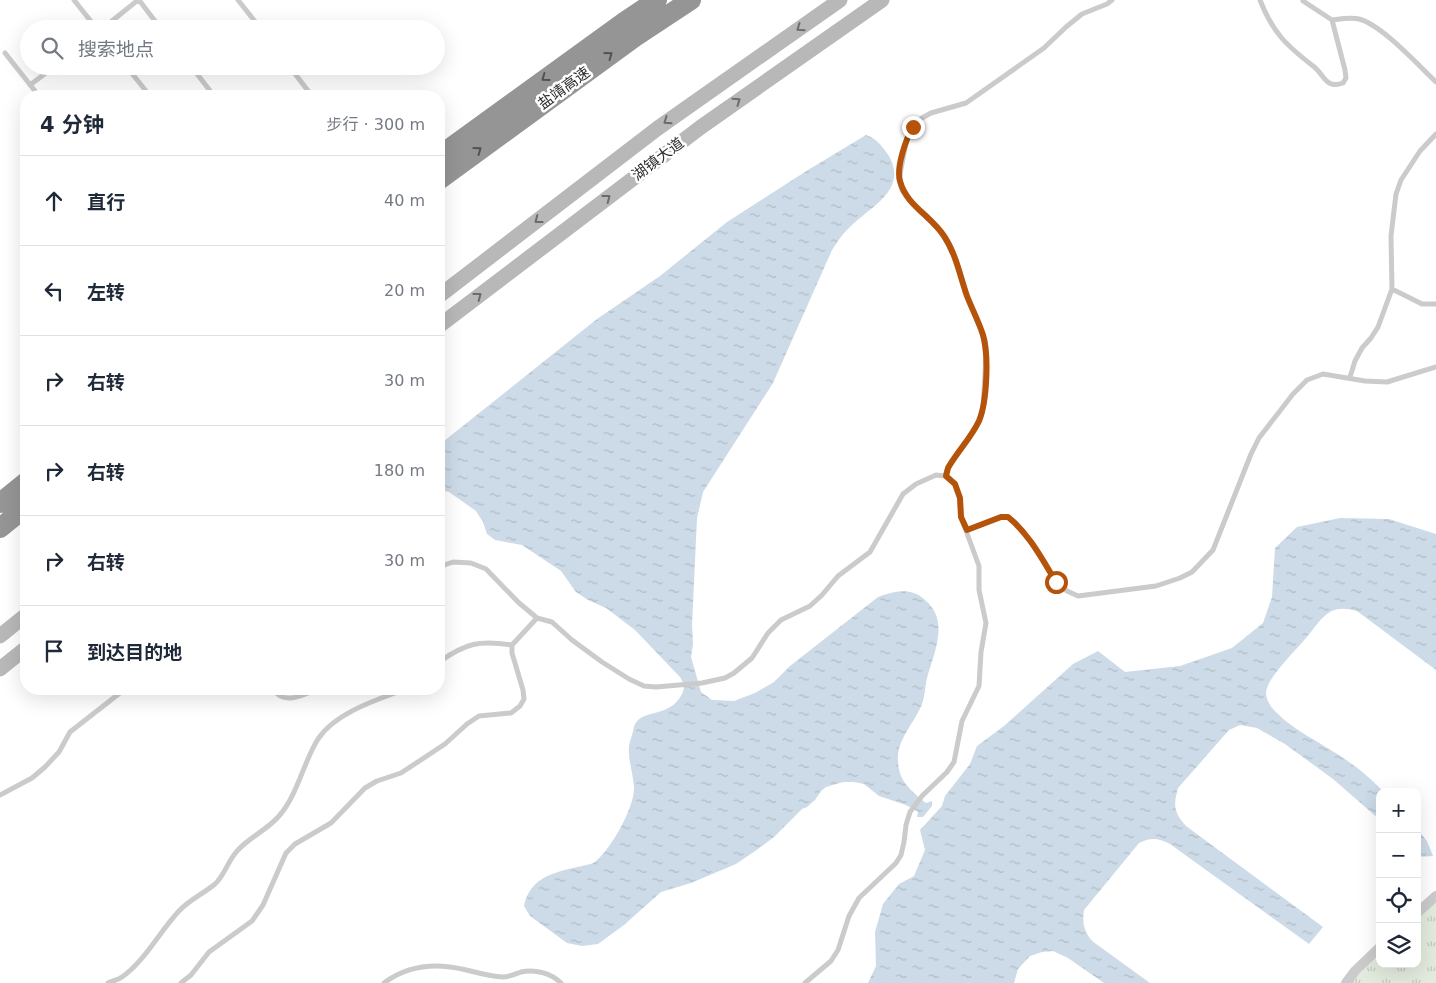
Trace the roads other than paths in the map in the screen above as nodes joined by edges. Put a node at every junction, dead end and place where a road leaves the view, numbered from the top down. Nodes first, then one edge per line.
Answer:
1 (74, 0) edge
2 (138, 0) edge
3 (238, 0) edge
4 (657, 0) edge
5 (691, 0) edge
6 (840, 0) edge
7 (882, 0) edge
8 (1112, 0) edge
9 (1260, 0) edge
10 (1303, 0) edge
11 (90, 20) edge
12 (113, 20) edge
13 (154, 20) edge
14 (253, 20) edge
15 (1332, 20) junction
16 (5, 53) dead end
17 (20, 72) edge
18 (22, 75) edge
19 (43, 75) edge
20 (133, 75) edge
21 (198, 75) edge
22 (296, 75) edge
23 (1436, 82) edge
24 (30, 85) junction
25 (34, 90) edge
26 (145, 90) edge
27 (209, 90) edge
28 (307, 90) edge
29 (1436, 134) edge
30 (445, 152) edge
31 (445, 176) edge
32 (1392, 289) junction
33 (445, 291) edge
34 (1436, 304) edge
35 (445, 321) edge
36 (1436, 367) edge
37 (1350, 377) junction
38 (946, 476) junction
39 (20, 487) edge
40 (0, 503) edge
41 (20, 512) edge
42 (0, 528) edge
43 (967, 530) junction
44 (445, 565) edge
45 (537, 618) junction
46 (20, 620) edge
47 (0, 636) edge
48 (512, 645) junction
49 (20, 653) edge
50 (445, 658) edge
51 (0, 669) edge
52 (117, 695) edge
53 (278, 695) edge
54 (301, 695) edge
55 (390, 695) edge
56 (0, 794) edge
57 (1436, 896) edge
58 (1421, 909) edge
59 (1376, 951) edge
60 (108, 983) edge
61 (181, 983) edge
62 (384, 983) edge
63 (561, 983) edge
64 (805, 983) edge
65 (1346, 983) edge

1 - 11 lane
2 - 12 lane
2 - 13 lane
3 - 14 lane
4 -> 30 highway, 盐靖高速
31 -> 5 highway, 盐靖高速
6 -> 33 main road, 湖镇大道
35 -> 7 main road, 湖镇大道
8 - 38 lane
9 - 15 lane
10 - 15 lane
15 - 23 lane
16 - 17 lane
18 - 24 lane
19 - 24 lane
20 - 26 lane
21 - 27 lane
22 - 28 lane
24 - 25 lane
29 - 32 lane
32 - 34 lane
32 - 37 lane
36 - 37 lane
37 - 43 lane
38 - 43 lane
38 - 45 lane
39 - 40 highway
41 - 42 highway
43 - 64 lane
44 - 45 lane
45 - 48 lane
46 - 47 main road
48 - 50 lane
48 - 61 lane
49 - 51 main road
52 - 56 lane
53 - 54 lane
55 - 60 lane
57 - 58 street
59 - 65 street
62 - 63 lane

